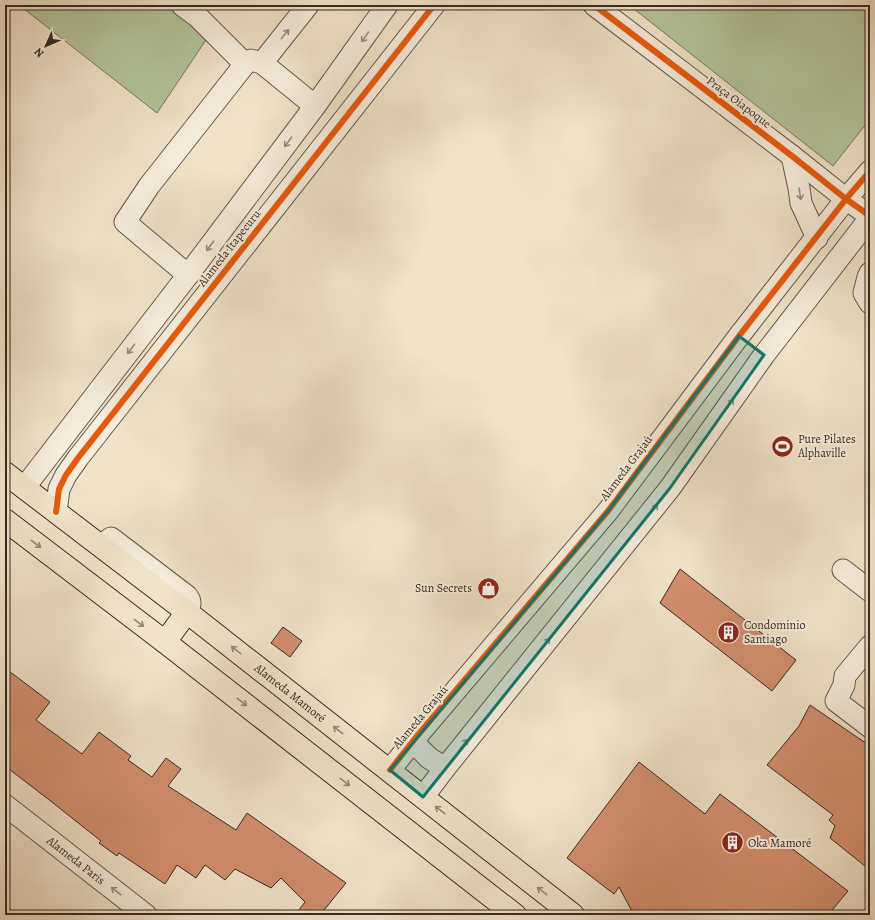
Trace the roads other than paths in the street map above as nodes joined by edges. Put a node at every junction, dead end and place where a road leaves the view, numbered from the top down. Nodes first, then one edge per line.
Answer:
1 (182, 5) edge
2 (308, 5) edge
3 (387, 5) edge
4 (594, 5) edge
5 (426, 9) edge
6 (202, 11) edge
7 (254, 63) junction
8 (315, 106) junction
9 (792, 156) junction
10 (870, 171) edge
11 (846, 199) junction
12 (870, 217) edge
13 (817, 238) junction
14 (870, 274) edge
15 (188, 275) junction
16 (870, 303) edge
17 (740, 336) junction
18 (764, 355) junction
19 (60, 442) junction
20 (78, 458) junction
21 (5, 473) edge
22 (24, 488) junction
23 (608, 510) junction
24 (56, 512) junction
25 (5, 520) edge
26 (633, 535) junction
27 (583, 542) junction
28 (608, 565) junction
29 (843, 570) dead end
30 (870, 591) edge
31 (188, 612) junction
32 (165, 642) junction
33 (870, 646) edge
34 (870, 727) edge
35 (417, 736) junction
36 (445, 768) junction
37 (390, 770) junction
38 (423, 797) junction
39 (5, 805) edge
40 (146, 915) edge
41 (515, 915) edge
42 (573, 915) edge

1 - 6 street
7 -> 2 street
3 -> 8 street, Alameda Itapecuru
4 - 9 street, Praça Oiapoque
5 - 20 street, Alameda Itapecuru
6 - 7 street
7 - 8 street
7 - 15 street
8 -> 15 street, Alameda Itapecuru
9 - 11 street, Praça Oiapoque
9 -> 13 street
10 - 11 street, Alameda Grajaú
11 - 12 street, Praça Oiapoque
11 - 13 street, Alameda Grajaú
12 - 18 street
13 - 17 street, Alameda Grajaú
14 - 16 street
15 -> 19 street, Alameda Itapecuru
17 - 18 street
17 - 23 street, Alameda Grajaú
26 -> 18 street
19 - 20 street
19 - 22 street, Alameda Itapecuru
20 - 24 street, Alameda Itapecuru
21 - 22 main road, Alameda Mamoré
22 - 24 main road, Alameda Mamoré
23 - 26 street
23 - 27 street, Alameda Grajaú
24 - 31 main road, Alameda Mamoré
25 -> 32 main road
26 - 28 street
27 - 28 street
27 - 35 street, Alameda Grajaú
36 -> 28 street
29 - 30 street
31 - 32 main road
37 -> 31 main road, Alameda Mamoré
32 -> 41 main road
33 - 34 street
35 - 36 street, Alameda Grajaú
35 - 37 street, Alameda Grajaú
36 - 38 street
37 - 38 main road, Alameda Mamoré
42 -> 38 main road, Alameda Mamoré
40 -> 39 street, Alameda Paris

